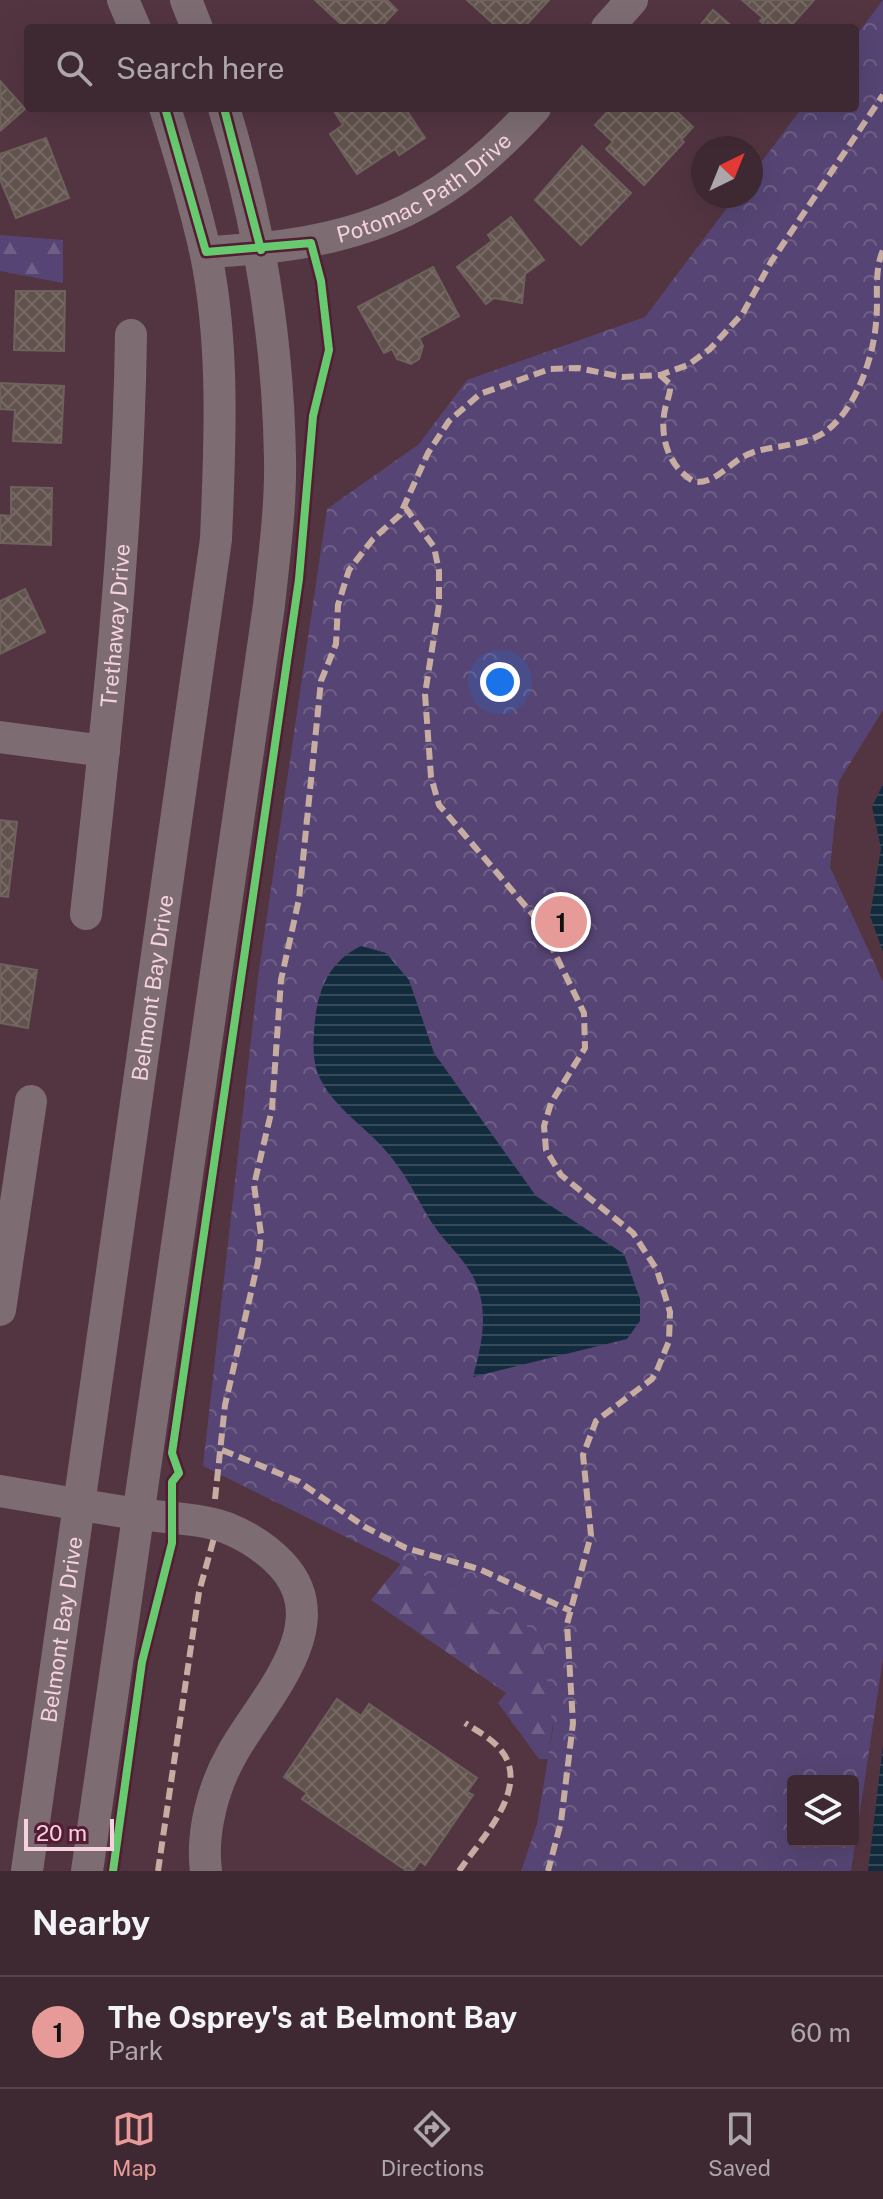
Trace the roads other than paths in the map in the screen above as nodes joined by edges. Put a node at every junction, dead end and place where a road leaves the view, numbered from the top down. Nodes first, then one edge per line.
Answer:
1 (123, 0) edge
2 (186, 0) edge
3 (632, 0) edge
4 (133, 24) edge
5 (195, 24) edge
6 (611, 24) edge
7 (166, 112) edge
8 (225, 112) edge
9 (531, 112) edge
10 (261, 250) junction
11 (206, 252) junction
12 (131, 335) dead end
13 (0, 737) edge
14 (104, 751) junction
15 (86, 914) dead end
16 (31, 1101) dead end
17 (0, 1310) edge
18 (0, 1491) edge
19 (78, 1504) junction
20 (139, 1514) junction
21 (27, 1871) edge
22 (87, 1871) edge
23 (206, 1871) edge

1 - 4 street
2 - 5 street
3 - 6 street
7 - 11 street, Belmont Bay Drive
8 - 10 street
9 - 10 street, Potomac Path Drive
10 - 11 street, Potomac Path Drive
10 - 20 street
11 - 19 street, Belmont Bay Drive
12 - 14 street, Trethaway Drive
13 - 14 street
14 - 15 street, Trethaway Drive
16 - 17 street
18 - 19 street
19 - 20 street
19 - 21 street, Belmont Bay Drive
20 - 22 street
20 - 23 street

